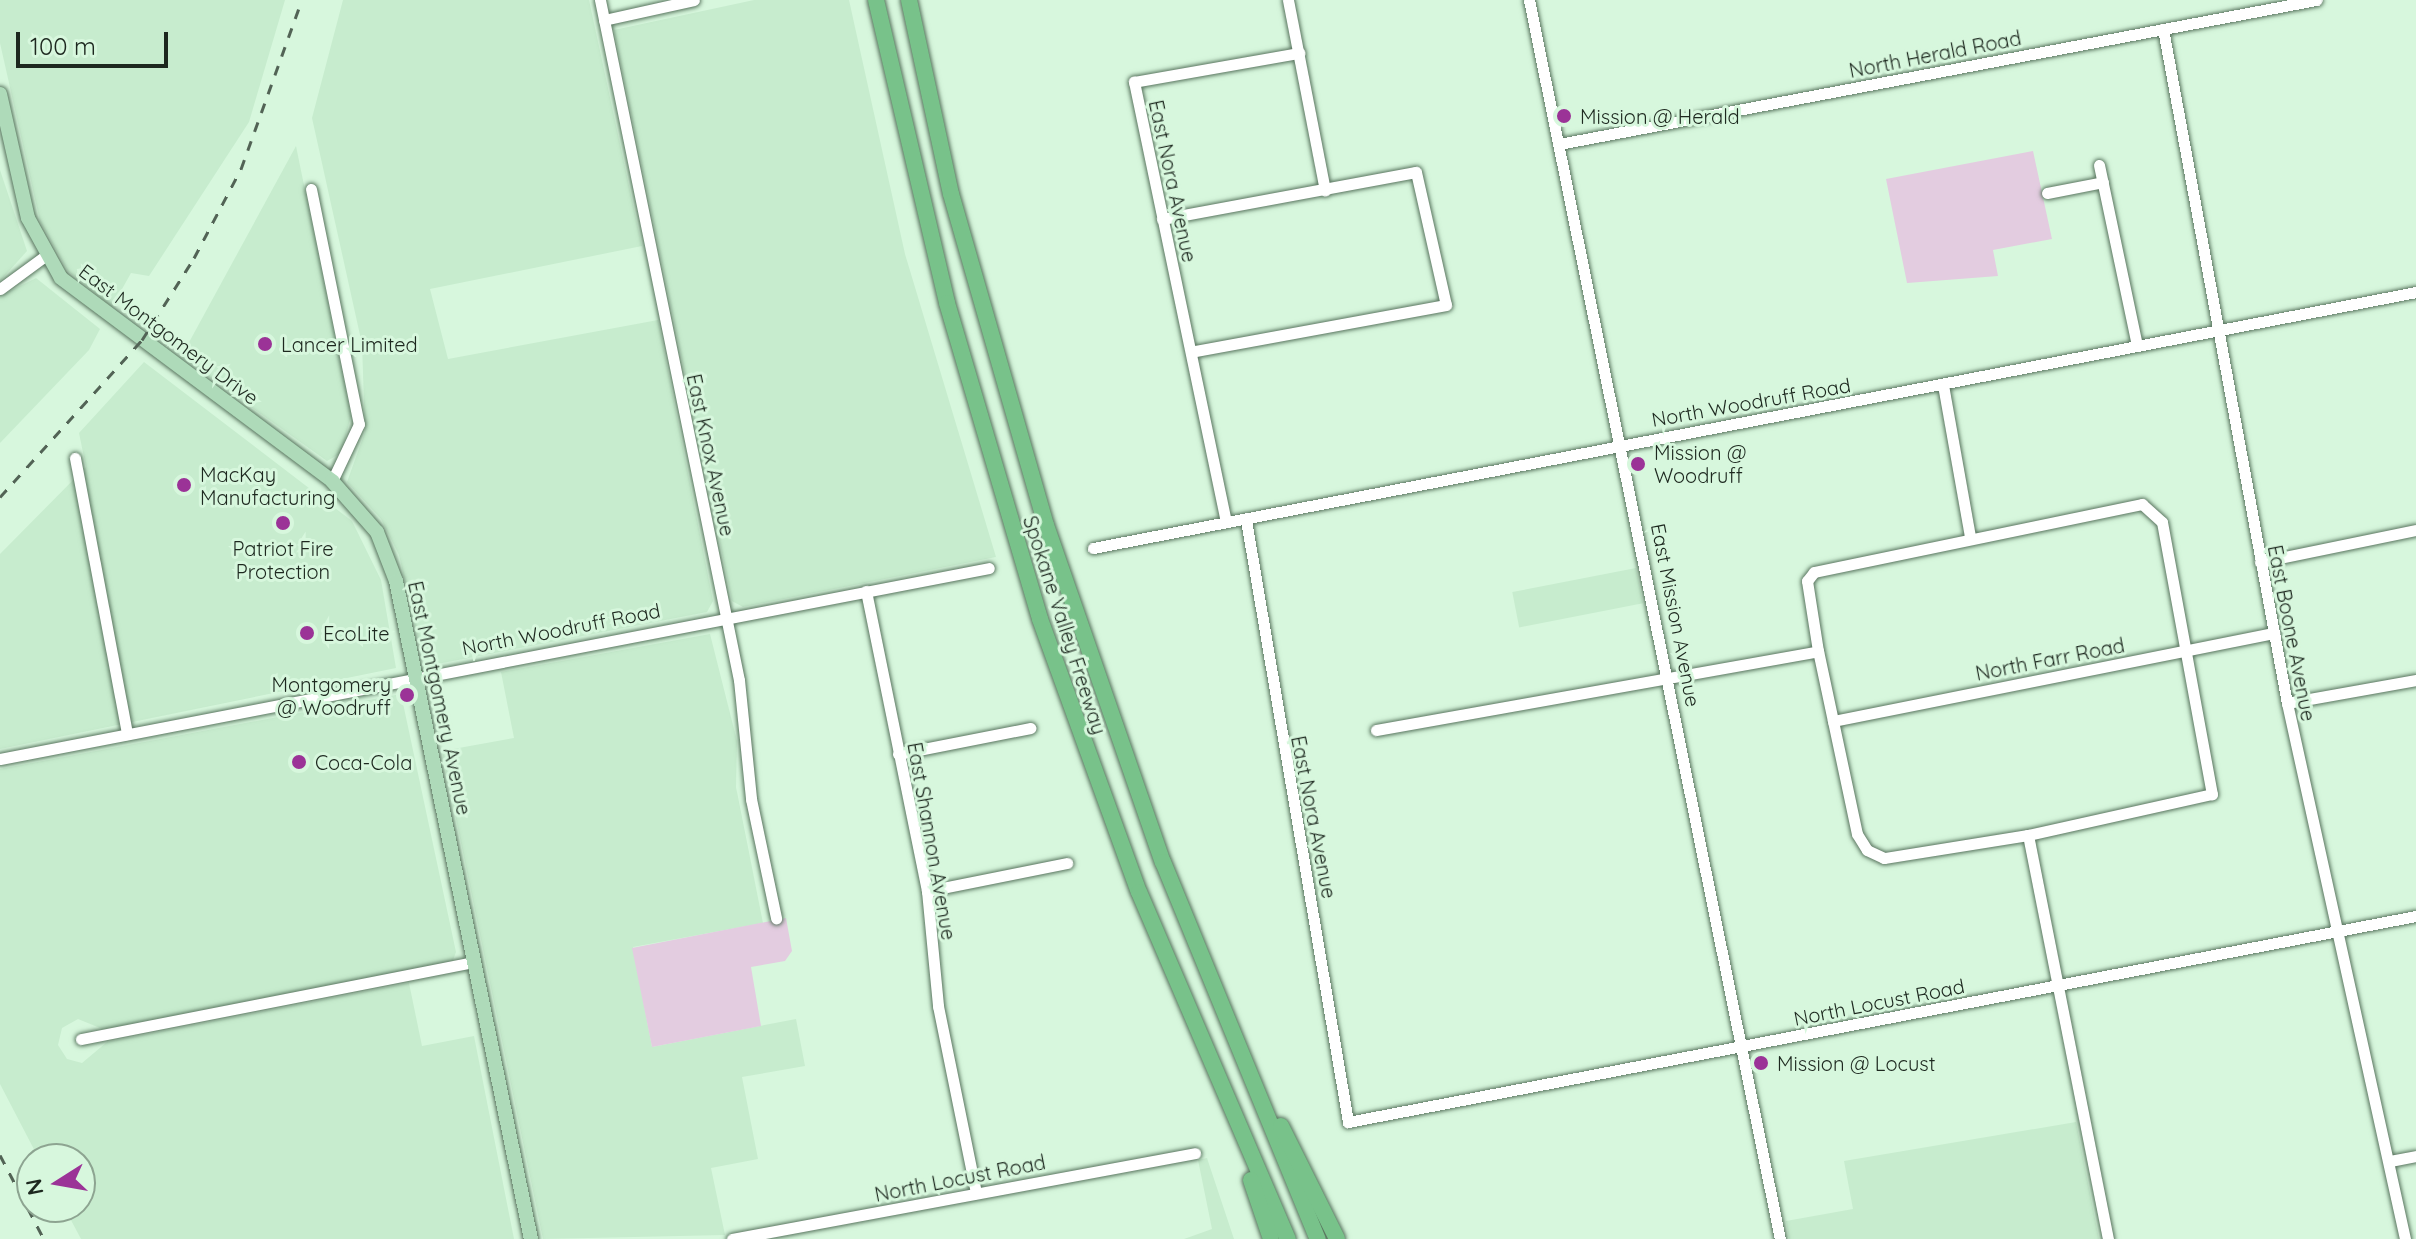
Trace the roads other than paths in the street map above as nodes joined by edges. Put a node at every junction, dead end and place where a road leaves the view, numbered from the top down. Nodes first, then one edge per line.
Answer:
1 (600, 0) edge
2 (694, 0) edge
3 (876, 0) edge
4 (909, 0) edge
5 (1288, 0) edge
6 (1529, 0) edge
7 (2316, 0) edge
8 (604, 20) junction
9 (2163, 29) junction
10 (1299, 53) junction
11 (0, 94) edge
12 (1559, 144) junction
13 (2099, 165) dead end
14 (2103, 182) junction
15 (311, 189) dead end
16 (1325, 190) junction
17 (2047, 193) dead end
18 (1162, 219) junction
19 (45, 256) junction
20 (0, 289) edge
21 (2416, 292) edge
22 (2218, 330) junction
23 (2137, 346) junction
24 (1191, 352) junction
25 (1943, 385) junction
26 (1624, 444) junction
27 (75, 458) dead end
28 (332, 481) junction
29 (1246, 520) junction
30 (1226, 522) junction
31 (2416, 530) edge
32 (1970, 536) junction
33 (1093, 548) dead end
34 (2260, 562) junction
35 (989, 568) dead end
36 (866, 591) junction
37 (726, 616) junction
38 (2274, 633) junction
39 (2189, 649) junction
40 (1818, 651) junction
41 (415, 675) junction
42 (1670, 676) junction
43 (2416, 680) edge
44 (2287, 703) junction
45 (1833, 721) junction
46 (1030, 728) dead end
47 (1376, 730) dead end
48 (127, 734) junction
49 (898, 754) junction
50 (0, 759) edge
51 (2028, 835) junction
52 (1067, 863) dead end
53 (927, 891) junction
54 (2416, 916) edge
55 (776, 918) dead end
56 (2334, 931) junction
57 (473, 962) junction
58 (2057, 986) junction
59 (81, 1039) dead end
60 (1742, 1046) junction
61 (1250, 1072) junction
62 (1220, 1091) junction
63 (1348, 1122) joint
64 (1195, 1153) dead end
65 (2416, 1156) edge
66 (2390, 1161) junction
67 (976, 1193) junction
68 (531, 1239) edge
69 (732, 1239) edge
70 (1271, 1239) edge
71 (1288, 1239) edge
72 (1318, 1239) edge
73 (1337, 1239) edge
74 (1780, 1239) edge
75 (2108, 1239) edge
76 (2405, 1239) edge

1 - 8 street, East Knox Avenue
2 - 8 street
3 - 62 highway, Spokane Valley Freeway
4 - 61 highway, Spokane Valley Freeway
5 - 10 street
6 - 12 street, East Mission Avenue
7 - 9 street, North Herald Road
8 - 37 street, East Knox Avenue
9 - 12 street, North Herald Road
9 - 22 street, East Boone Avenue
10 - 16 street
10 - 18 street, East Nora Avenue
11 - 19 main road, East Montgomery Drive
12 - 26 street, East Mission Avenue
13 - 14 street
14 - 17 street
14 - 23 street
15 - 28 street
16 - 18 street
16 - 24 street
18 - 24 street, East Nora Avenue
19 - 20 street
19 - 28 main road, East Montgomery Drive
21 - 22 street, North Woodruff Road
22 - 23 street, North Woodruff Road
22 - 34 street, East Boone Avenue
23 - 25 street, North Woodruff Road
24 - 30 street, East Nora Avenue
25 - 26 street, North Woodruff Road
25 - 32 street
26 - 29 street, North Woodruff Road
26 - 42 street, East Mission Avenue
27 - 48 street
28 - 41 main road, East Montgomery Avenue
29 - 30 street, North Woodruff Road
29 - 63 street, East Nora Avenue
30 - 33 street, North Woodruff Road
31 - 34 street
32 - 39 street
32 - 40 street
34 - 38 street, East Boone Avenue
35 - 36 street, North Woodruff Road
36 - 37 street, North Woodruff Road
36 - 49 street, East Shannon Avenue
37 - 41 street, North Woodruff Road
37 - 55 street, East Knox Avenue
38 - 39 street, North Farr Road
38 - 44 street, East Boone Avenue
39 - 45 street, North Farr Road
39 - 51 street
40 - 42 street
40 - 45 street
41 - 48 street, North Woodruff Road
41 - 57 main road, East Montgomery Avenue
42 - 47 street
42 - 60 street, East Mission Avenue
43 - 44 street
44 - 56 street, East Boone Avenue
45 - 51 street
46 - 49 street
48 - 50 street, North Woodruff Road
49 - 53 street, East Shannon Avenue
51 - 58 street
52 - 53 street
53 - 67 street, East Shannon Avenue
54 - 56 street, North Locust Road
56 - 58 street, North Locust Road
56 - 66 street, East Boone Avenue
57 - 59 street
57 - 68 main road, East Montgomery Avenue
58 - 60 street, North Locust Road
58 - 75 street
60 - 63 street, North Locust Road
60 - 74 street, East Mission Avenue
61 - 72 highway, Spokane Valley Freeway
61 - 73 highway
62 - 70 highway
62 - 71 highway, Spokane Valley Freeway
64 - 67 street, North Locust Road
65 - 66 street
66 - 76 street, East Boone Avenue
67 - 69 street, North Locust Road

